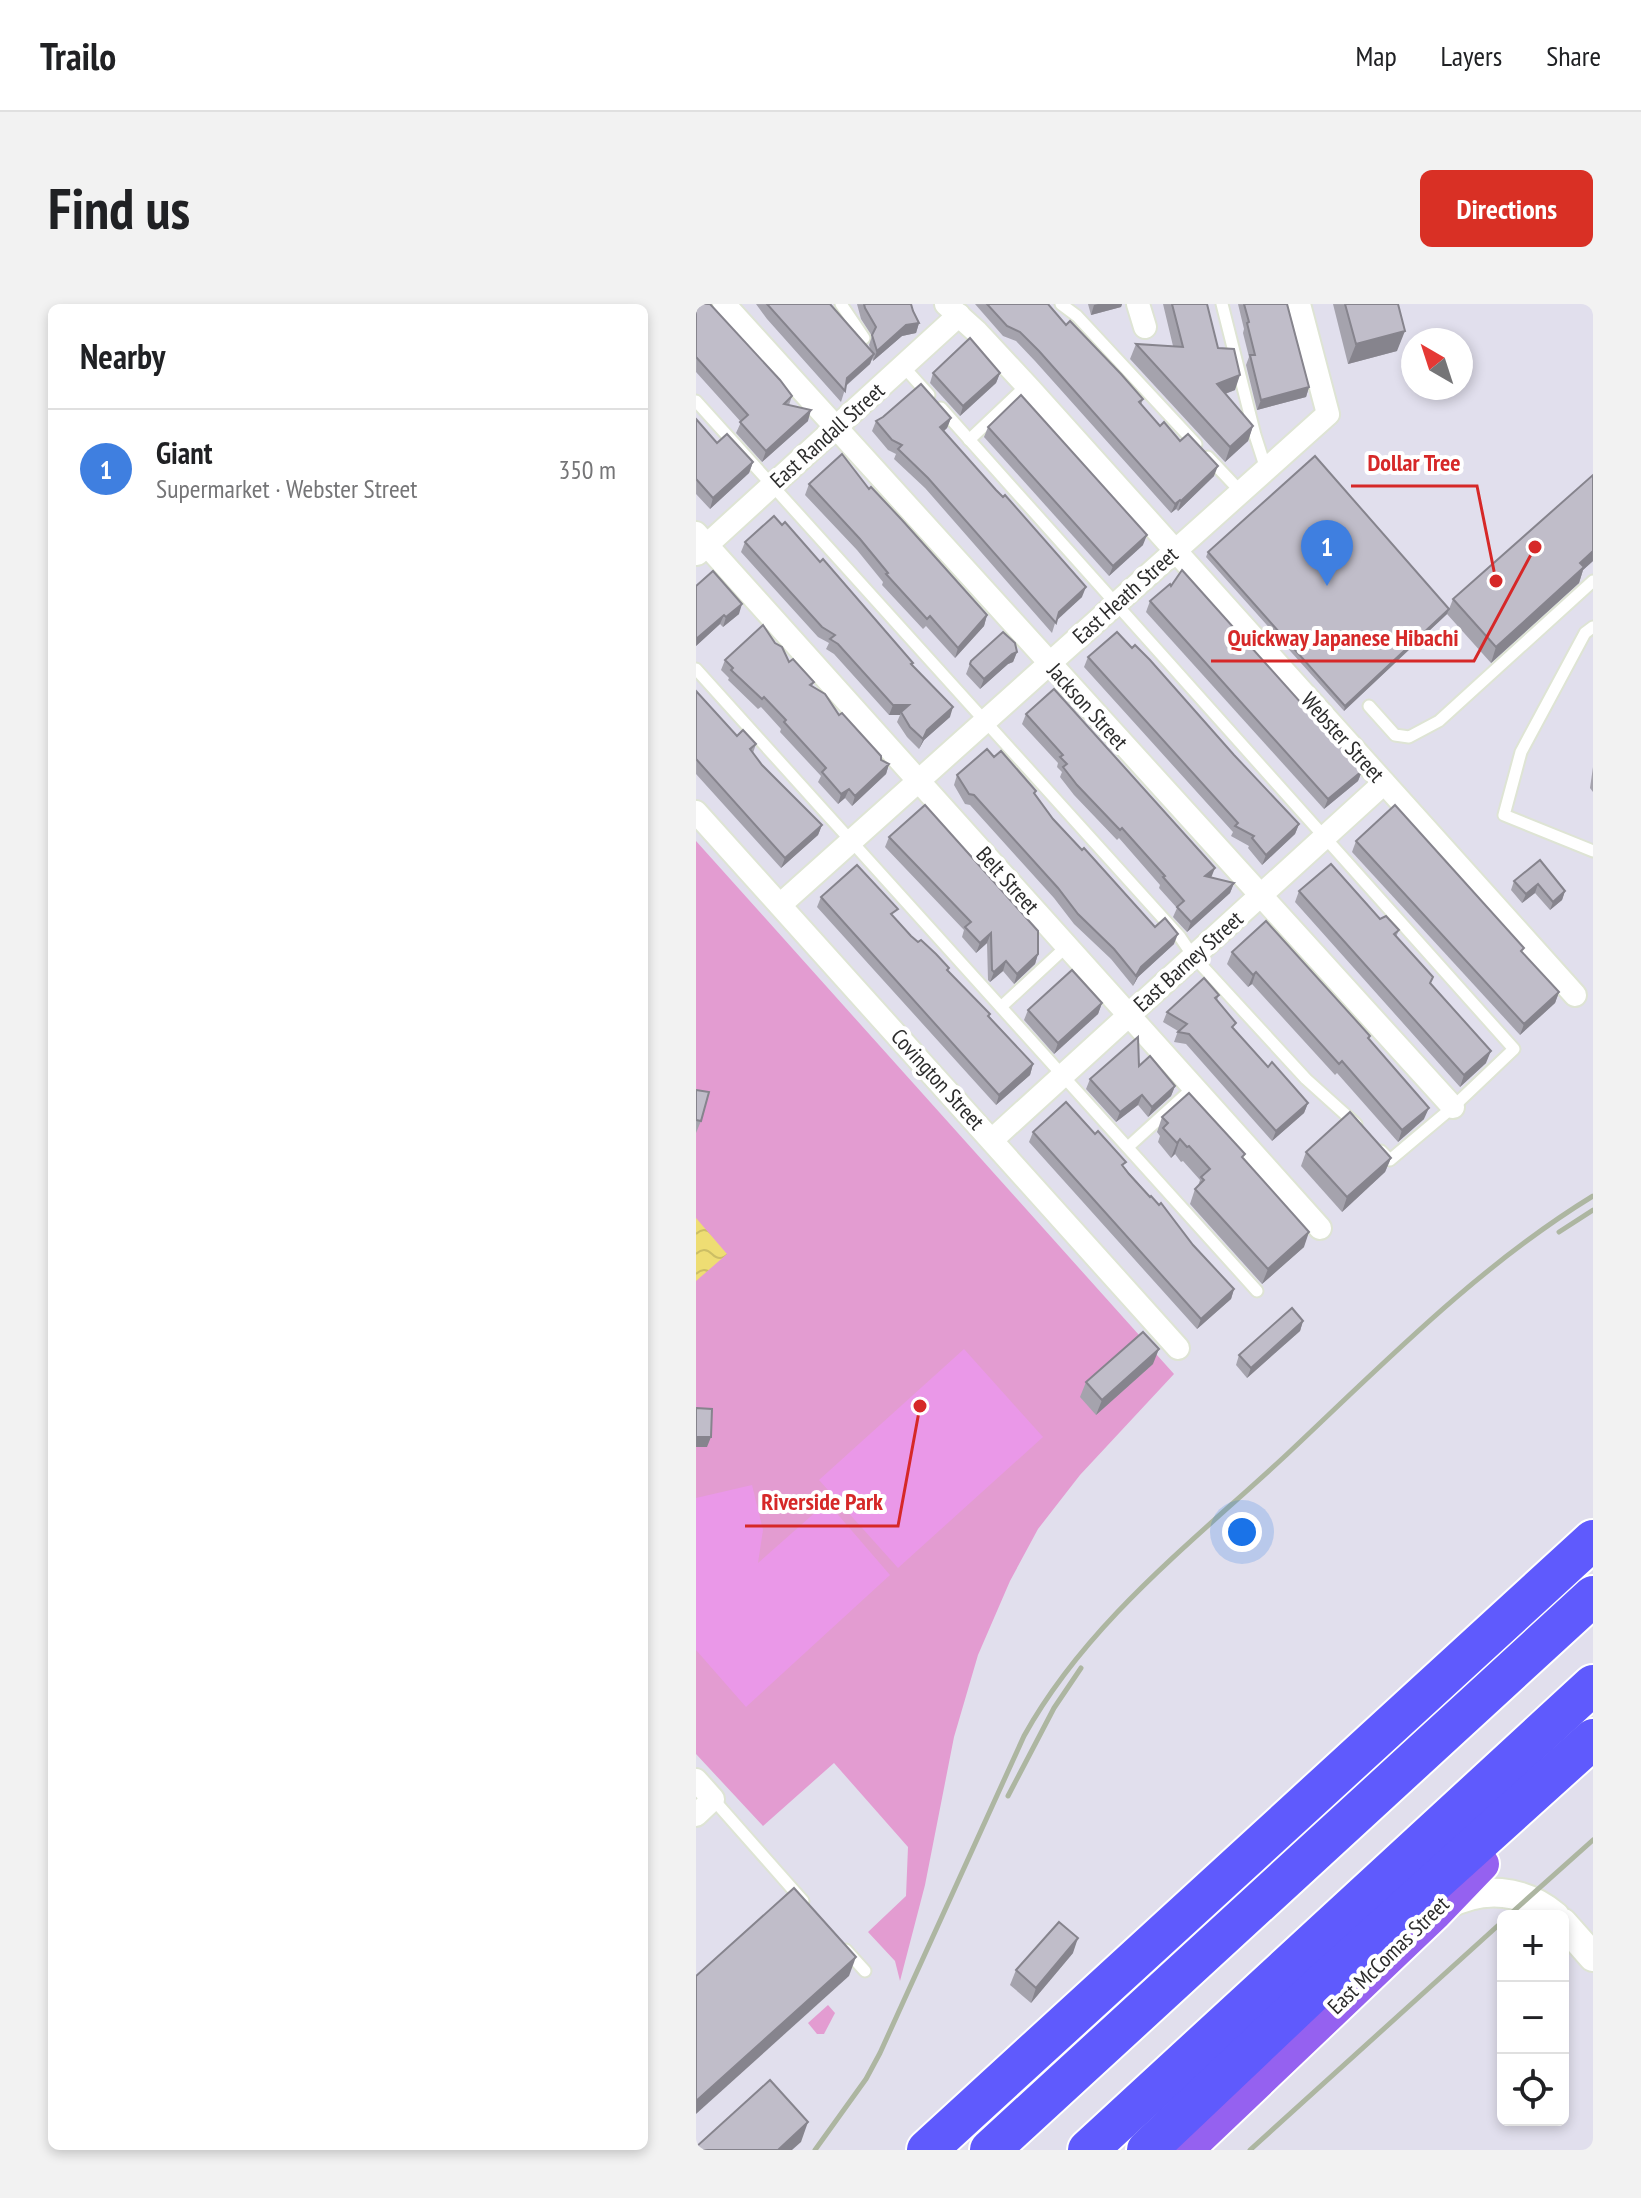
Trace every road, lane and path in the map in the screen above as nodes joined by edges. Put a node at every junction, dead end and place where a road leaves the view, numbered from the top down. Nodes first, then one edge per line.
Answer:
1 (724, 304) edge
2 (841, 304) edge
3 (1061, 304) edge
4 (1138, 304) edge
5 (1222, 304) edge
6 (1299, 304) edge
7 (953, 310) edge
8 (1075, 310) edge
9 (1145, 327) dead end
10 (864, 338) edge
11 (903, 366) junction
12 (1027, 385) junction
13 (696, 401) edge
14 (836, 427) junction
15 (969, 440) junction
16 (1266, 469) junction
17 (772, 485) junction
18 (1241, 492) junction
19 (700, 544) edge
20 (1175, 551) junction
21 (1593, 581) edge
22 (1115, 604) junction
23 (1593, 627) edge
24 (1049, 664) junction
25 (696, 669) edge
26 (1369, 706) dead end
27 (983, 722) junction
28 (918, 781) junction
29 (1384, 783) junction
30 (696, 812) edge
31 (1324, 837) junction
32 (851, 841) junction
33 (1593, 851) edge
34 (1261, 896) junction
35 (780, 905) junction
36 (1067, 946) junction
37 (1193, 956) junction
38 (1575, 995) dead end
39 (1001, 1007) junction
40 (1128, 1014) junction
41 (1062, 1075) junction
42 (1194, 1087) junction
43 (1453, 1107) junction
44 (993, 1139) junction
45 (1128, 1147) junction
46 (1320, 1228) dead end
47 (1257, 1291) dead end
48 (1178, 1348) dead end
49 (1593, 1540) edge
50 (1593, 1596) edge
51 (1593, 1685) edge
52 (1593, 1739) edge
53 (1593, 1764) edge
54 (696, 1780) edge
55 (713, 1799) junction
56 (696, 1815) edge
57 (810, 1909) edge
58 (1543, 1910) edge
59 (1434, 1914) junction
60 (1569, 1931) edge
61 (837, 1939) edge
62 (1593, 1957) edge
63 (865, 1971) dead end
64 (1163, 2147) edge
65 (927, 2150) edge
66 (990, 2150) edge
67 (1088, 2150) edge

1 - 14 street, Jackson Street
2 - 10 lane
3 - 8 lane
4 - 9 street
5 - 16 lane
6 - 16 street, East Heath Street
7 - 11 street, East Randall Street
7 - 12 street, Webster Street
8 - 18 lane
11 - 14 street, East Randall Street
11 - 15 lane
12 - 15 lane
12 - 20 street, Webster Street
13 - 17 lane
14 - 17 street, East Randall Street
14 - 24 street, Jackson Street
15 - 22 lane
16 - 18 street, East Heath Street
17 - 19 street, East Randall Street
17 - 27 lane
18 - 20 street, East Heath Street
19 - 28 street, Belt Street
20 - 22 street, East Heath Street
20 - 29 street, Webster Street
21 - 26 lane
22 - 24 street, East Heath Street
22 - 31 lane
23 - 33 lane
24 - 27 street, East Heath Street
24 - 34 street, Jackson Street
25 - 32 lane
27 - 28 street, East Heath Street
27 - 37 lane
28 - 32 street, East Heath Street
28 - 36 street, Belt Street
29 - 31 street, East Barney Street
29 - 38 street, Webster Street
30 - 35 street, Covington Street
31 - 34 street, East Barney Street
31 - 43 lane
32 - 35 street, East Heath Street
32 - 39 lane
34 - 37 street, East Barney Street
34 - 43 street, Jackson Street
35 - 44 street, Covington Street
36 - 39 lane
36 - 40 street, Belt Street
37 - 40 street, East Barney Street
37 - 43 lane
39 - 41 lane
40 - 41 street, East Barney Street
40 - 42 street, Belt Street
41 - 44 street, East Barney Street
41 - 45 lane
42 - 45 lane
42 - 46 street, Belt Street
44 - 48 street, Covington Street
45 - 47 lane
49 - 65 highway
50 - 66 highway
51 - 67 highway
52 - 64 highway
53 - 59 main road, East McComas Street
54 - 55 street
55 - 56 street
55 - 57 lane
58 - 59 street
59 - 64 main road, East McComas Street
60 - 62 street
61 - 63 lane

